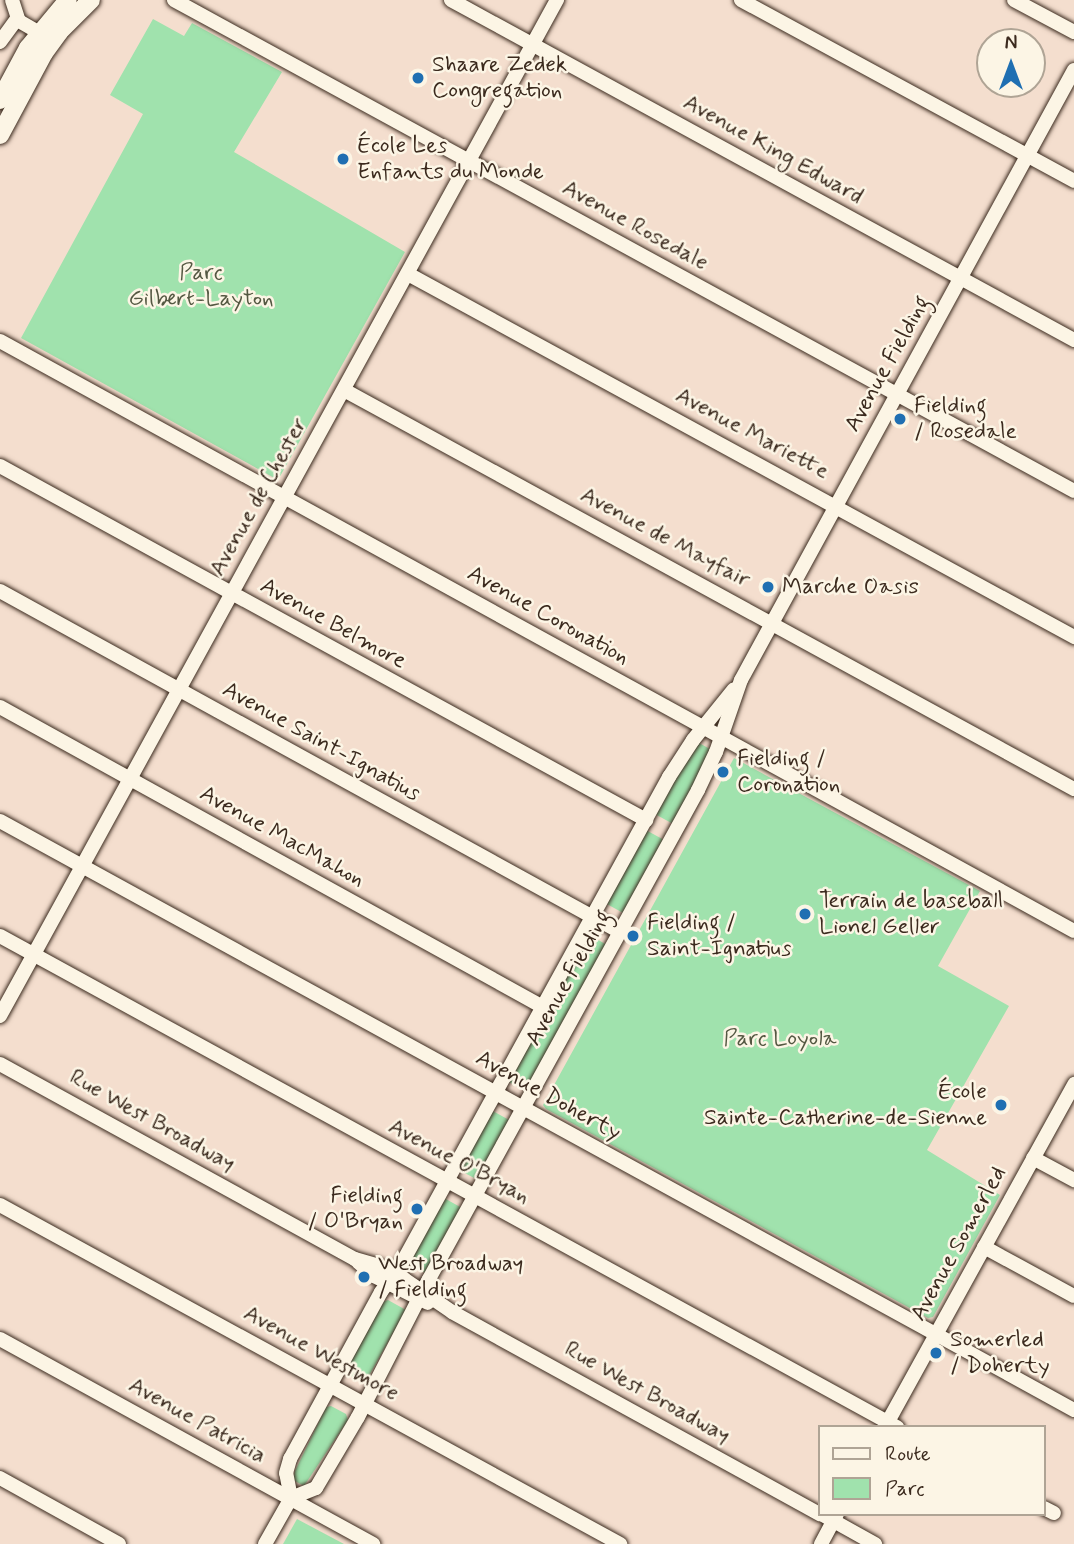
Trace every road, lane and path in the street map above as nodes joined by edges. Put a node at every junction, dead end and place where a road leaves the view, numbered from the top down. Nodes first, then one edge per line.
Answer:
1 (12, 0) edge
2 (68, 0) edge
3 (91, 0) edge
4 (174, 0) edge
5 (451, 0) edge
6 (558, 0) edge
7 (741, 0) edge
8 (1014, 0) edge
9 (17, 19) junction
10 (1074, 32) edge
11 (45, 37) junction
12 (0, 42) edge
13 (533, 45) junction
14 (1074, 70) edge
15 (0, 100) edge
16 (0, 135) edge
17 (1027, 156) junction
18 (470, 162) junction
19 (1074, 181) edge
20 (408, 274) junction
21 (961, 279) junction
22 (1074, 340) edge
23 (0, 341) edge
24 (344, 390) junction
25 (897, 394) junction
26 (0, 466) edge
27 (1074, 491) edge
28 (284, 498) junction
29 (836, 506) junction
30 (0, 591) edge
31 (232, 594) junction
32 (773, 622) junction
33 (1074, 637) edge
34 (741, 680) junction
35 (179, 691) junction
36 (0, 707) edge
37 (703, 727) junction
38 (721, 737) junction
39 (130, 779) junction
40 (1074, 789) edge
41 (646, 820) junction
42 (0, 821) edge
43 (82, 866) junction
44 (592, 917) junction
45 (1074, 931) edge
46 (620, 932) junction
47 (0, 936) edge
48 (33, 954) junction
49 (543, 1007) junction
50 (0, 1016) edge
51 (0, 1064) edge
52 (1074, 1084) edge
53 (495, 1093) junction
54 (524, 1108) junction
55 (1033, 1158) junction
56 (1074, 1180) edge
57 (447, 1181) junction
58 (475, 1196) junction
59 (0, 1205) edge
60 (984, 1247) junction
61 (391, 1279) junction
62 (422, 1296) junction
63 (1074, 1296) edge
64 (936, 1335) junction
65 (0, 1339) edge
66 (330, 1386) junction
67 (365, 1404) junction
68 (1074, 1410) edge
69 (890, 1425) edge
70 (0, 1478) edge
71 (291, 1498) junction
72 (818, 1511) edge
73 (828, 1516) edge
74 (119, 1544) edge
75 (265, 1544) edge
76 (373, 1544) edge
77 (620, 1544) edge
78 (821, 1544) edge
79 (875, 1544) edge

1 - 9 street
2 - 11 main road
3 - 11 main road
4 - 18 street, Avenue Rosedale
5 - 13 street, Avenue King Edward
6 - 13 street, Avenue de Chester
7 - 17 street
8 - 10 street
9 - 11 street
9 - 12 street
11 - 15 main road
11 - 16 main road
13 - 18 street, Avenue de Chester
13 - 21 street, Avenue King Edward
14 - 17 street, Avenue Fielding
17 - 19 street
17 - 21 street, Avenue Fielding
18 - 20 street, Avenue de Chester
18 - 25 street, Avenue Rosedale
20 - 24 street, Avenue de Chester
20 - 29 street, Avenue Mariette
21 - 22 street, Avenue King Edward
21 - 25 street, Avenue Fielding
23 - 28 street, Avenue Coronation
24 - 28 street, Avenue de Chester
24 - 32 street, Avenue de Mayfair
25 - 27 street, Avenue Rosedale
25 - 29 street, Avenue Fielding
26 - 31 street, Avenue Belmore
28 - 31 street, Avenue de Chester
28 - 37 street, Avenue Coronation
29 - 32 street, Avenue Fielding
29 - 33 street, Avenue Mariette
30 - 35 street, Avenue Saint-Ignatius
31 - 35 street, Avenue de Chester
31 - 41 street, Avenue Belmore
32 - 34 street, Avenue Fielding
32 - 40 street, Avenue de Mayfair
34 - 37 street, Avenue Fielding
34 - 38 street, Avenue Fielding
35 - 39 street, Avenue de Chester
35 - 44 street, Avenue Saint-Ignatius
36 - 39 street, Avenue MacMahon
37 - 38 street, Avenue Coronation
37 - 41 street, Avenue Fielding
38 - 45 street, Avenue Coronation
38 - 46 street, Avenue Fielding
39 - 43 street, Avenue de Chester
39 - 49 street, Avenue MacMahon
41 - 44 street, Avenue Fielding
42 - 43 street, Avenue Doherty
43 - 48 street, Avenue de Chester
43 - 53 street, Avenue Doherty
44 - 46 street, Avenue Saint-Ignatius
44 - 49 street, Avenue Fielding
46 - 54 street, Avenue Fielding
47 - 48 street, Avenue O'Bryan
48 - 50 street, Avenue de Chester
48 - 57 street, Avenue O'Bryan
49 - 53 street, Avenue Fielding
51 - 61 street, Rue West Broadway
52 - 55 street, Avenue Somerled
53 - 54 street, Avenue Doherty
53 - 57 street, Avenue Fielding
54 - 58 street, Avenue Fielding
54 - 64 street, Avenue Doherty
55 - 56 street
55 - 60 street, Avenue Somerled
57 - 58 street, Avenue O'Bryan
57 - 61 street, Avenue Fielding
58 - 62 street, Avenue Fielding
58 - 69 street, Avenue O'Bryan
59 - 66 street, Avenue Westmore
60 - 63 street
60 - 64 street, Avenue Somerled
61 - 62 street, Rue West Broadway
61 - 66 street, Avenue Fielding
62 - 67 street, Avenue Fielding
62 - 72 street, Rue West Broadway
64 - 68 street, Avenue Doherty
64 - 69 street, Avenue Somerled
65 - 71 street, Avenue Patricia
66 - 67 street, Avenue Westmore
66 - 71 street, Avenue Fielding
67 - 71 street, Avenue Fielding
67 - 77 street, Avenue Westmore
70 - 74 street
71 - 75 street
71 - 76 street, Avenue Patricia
73 - 78 street
73 - 79 street, Rue West Broadway

